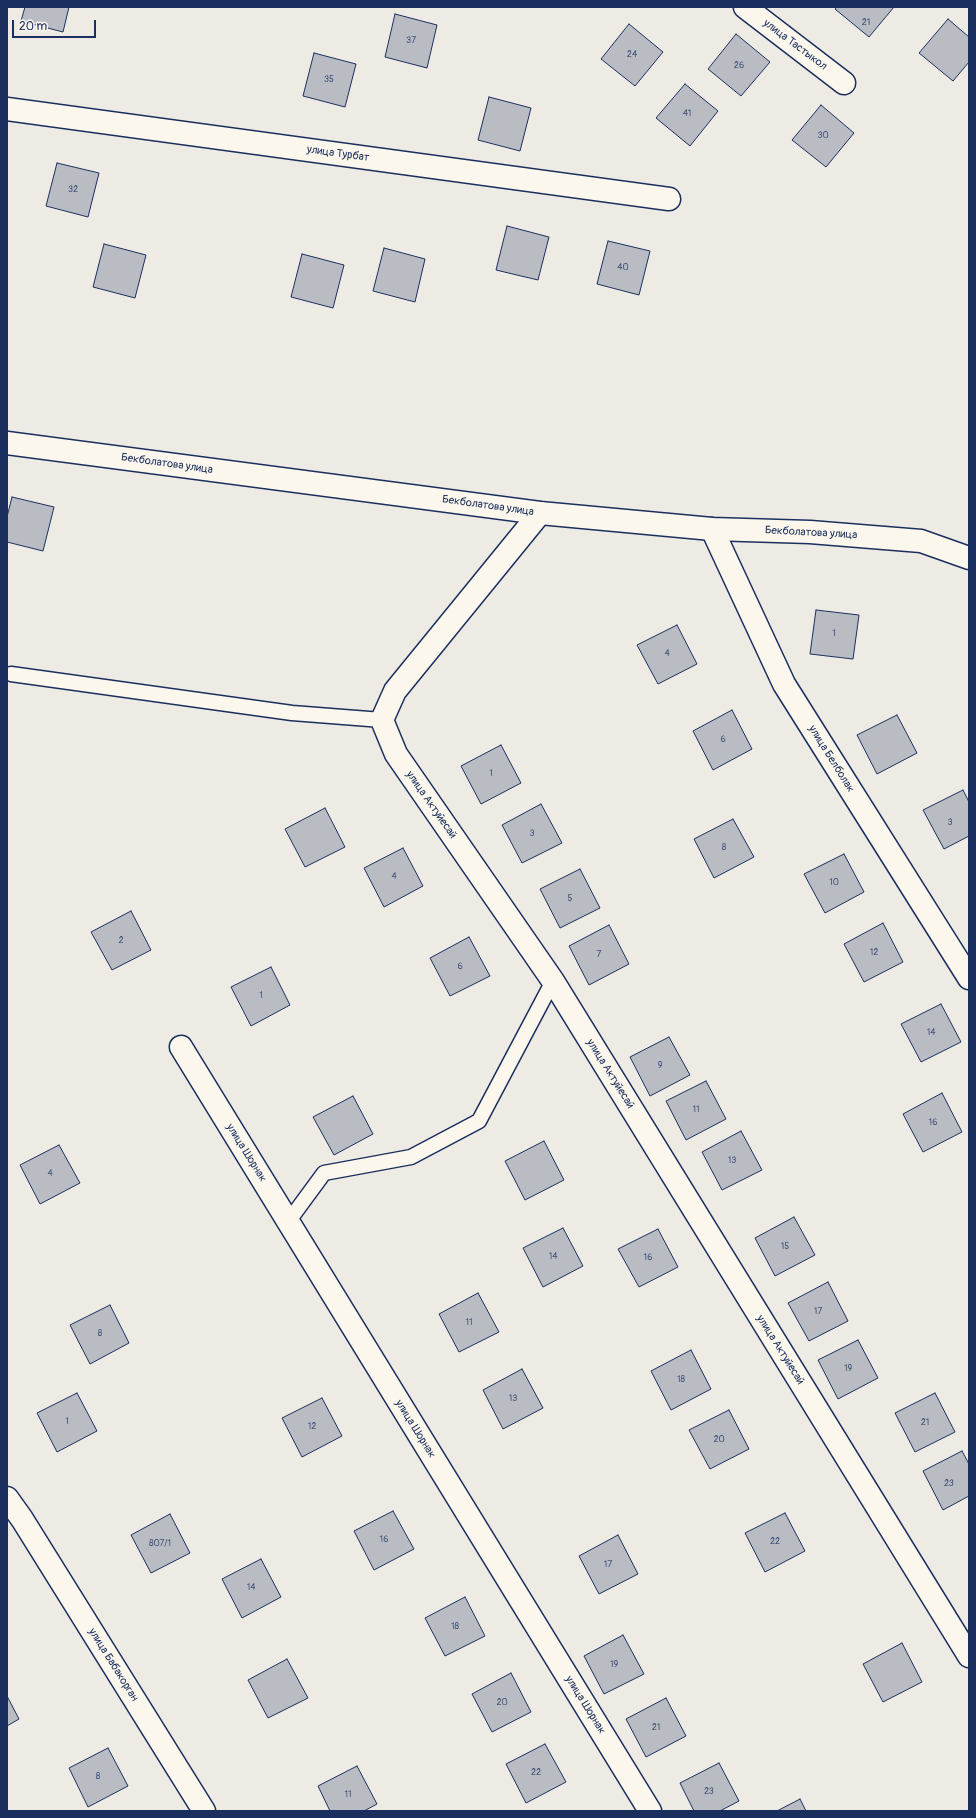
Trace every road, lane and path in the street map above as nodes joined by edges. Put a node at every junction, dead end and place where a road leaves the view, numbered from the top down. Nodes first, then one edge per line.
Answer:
1 (745, 7) edge
2 (844, 83) dead end
3 (7, 109) edge
4 (669, 199) dead end
5 (7, 443) edge
6 (540, 513) junction
7 (712, 529) junction
8 (969, 558) edge
9 (11, 674) dead end
10 (382, 720) junction
11 (969, 978) edge
12 (553, 981) junction
13 (181, 1047) dead end
14 (288, 1222) junction
15 (7, 1498) edge
16 (969, 1656) edge
17 (204, 1811) edge
18 (650, 1811) edge

1 - 2 street, улица Тастыкол
3 - 4 street, улица Турбат
5 - 6 street, Бекболатова улица
6 - 7 street, Бекболатова улица
6 - 10 street
7 - 8 street, Бекболатова улица
7 - 11 street, улица Белболак
9 - 10 lane
10 - 12 street, улица Актуйесай
12 - 14 lane
12 - 16 street, улица Актуйесай
13 - 14 street, улица Шорнак
14 - 18 street, улица Шорнак
15 - 17 street, улица Бабакорган

